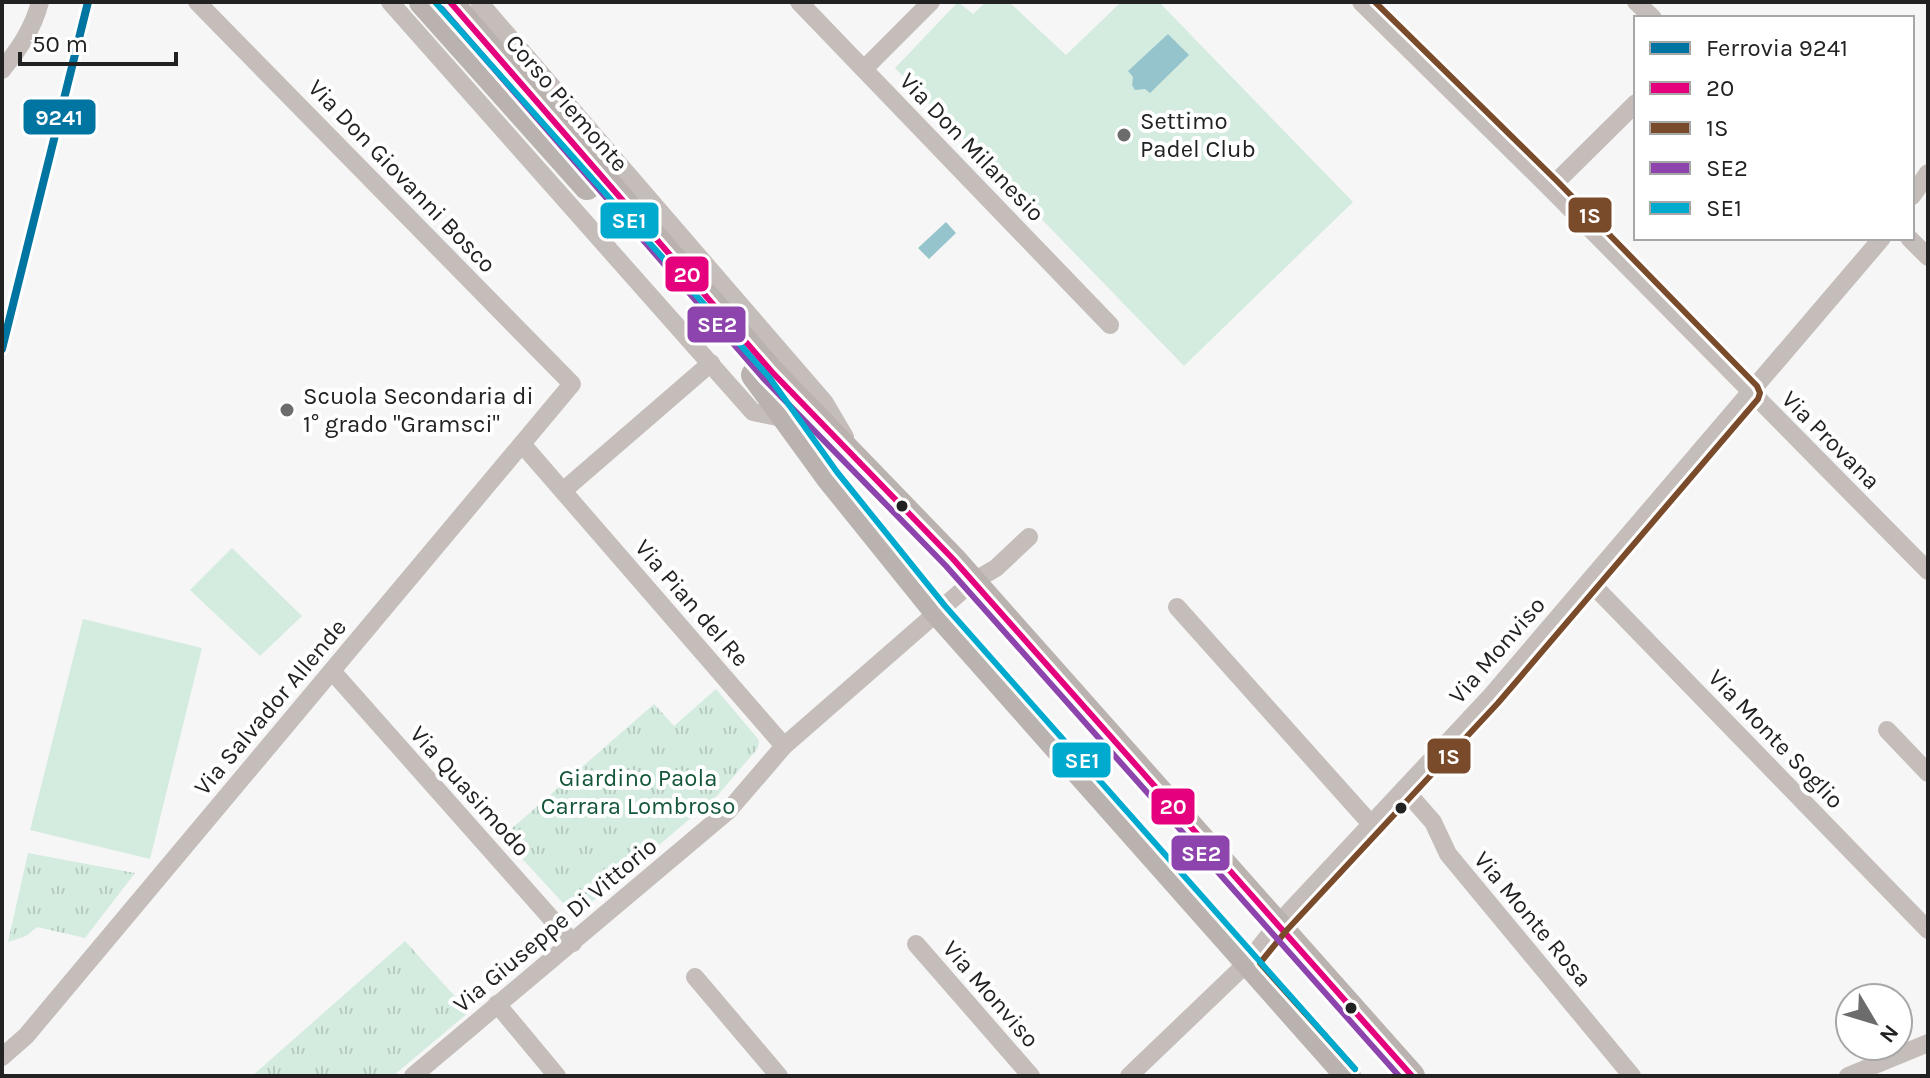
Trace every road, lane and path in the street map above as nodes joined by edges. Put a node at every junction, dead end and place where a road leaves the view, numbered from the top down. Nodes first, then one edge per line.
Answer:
1 (40, 2) edge
2 (197, 2) edge
3 (390, 2) edge
4 (422, 2) edge
5 (799, 2) edge
6 (931, 2) edge
7 (1361, 2) edge
8 (1636, 2) edge
9 (458, 11) edge
10 (1651, 16) edge
11 (864, 69) junction
12 (2, 70) edge
13 (1634, 105) edge
14 (1928, 173) edge
15 (1550, 188) junction
16 (1914, 193) edge
17 (1880, 240) edge
18 (1911, 240) edge
19 (1928, 257) edge
20 (1110, 325) dead end
21 (711, 363) junction
22 (572, 384) joint
23 (1750, 393) junction
24 (787, 419) junction
25 (522, 444) junction
26 (564, 490) junction
27 (1029, 537) dead end
28 (1928, 571) edge
29 (1589, 581) junction
30 (972, 582) junction
31 (1177, 607) dead end
32 (937, 612) junction
33 (332, 671) junction
34 (1887, 730) dead end
35 (784, 746) junction
36 (1928, 773) edge
37 (1404, 789) junction
38 (1371, 824) junction
39 (1278, 924) junction
40 (1928, 930) edge
41 (573, 943) junction
42 (916, 944) dead end
43 (1247, 963) junction
44 (695, 977) dead end
45 (497, 1004) junction
46 (1928, 1043) edge
47 (2, 1057) edge
48 (438, 1068) edge
49 (413, 1076) edge
50 (557, 1076) edge
51 (779, 1076) edge
52 (1031, 1076) edge
53 (1129, 1076) edge
54 (1348, 1076) edge
55 (1412, 1076) edge
56 (1632, 1076) edge
57 (1848, 1076) edge

1 - 12 street
2 - 22 street, Via Don Giovanni Bosco
3 - 21 street
4 - 9 main road, Corso Piemonte
5 - 11 street, Via Don Milanesio
6 - 11 street
7 - 15 street, Via Provana
8 - 10 street
9 - 24 main road, Corso Piemonte
9 - 30 main road, Corso Piemonte
11 - 20 street, Via Don Milanesio
13 - 15 street
14 - 16 street
15 - 23 street, Via Provana
17 - 23 street, Via Monviso
18 - 19 street
21 - 24 street
21 - 26 street
22 - 25 street, Via Salvador Allende
23 - 28 street, Via Provana
23 - 29 street, Via Monviso
24 - 32 main road, Corso Piemonte
25 - 26 street, Via Pian del Re
25 - 33 street, Via Salvador Allende
26 - 35 street, Via Pian del Re
27 - 30 street, Via Giuseppe Di Vittorio
29 - 37 street, Via Monviso
29 - 40 street, Via Monte Soglio
30 - 32 street, Via Giuseppe Di Vittorio
30 - 39 main road, Corso Piemonte
31 - 38 street
32 - 35 street, Via Giuseppe Di Vittorio
32 - 43 main road, Corso Piemonte
33 - 41 street, Via Quasimodo
33 - 47 street, Via Salvador Allende
34 - 36 street
35 - 41 street, Via Giuseppe Di Vittorio
37 - 38 street, Via Monviso
37 - 56 street, Via Monte Rosa
38 - 39 street, Via Monviso
39 - 43 street, Via Monviso
39 - 55 main road, Corso Piemonte
41 - 45 street, Via Giuseppe Di Vittorio
42 - 52 street, Via Monviso
43 - 53 street, Via Monviso
43 - 54 main road, Corso Piemonte
44 - 51 street
45 - 48 street, Via Giuseppe Di Vittorio
45 - 50 street
46 - 57 street
48 - 49 street, Via Giuseppe Di Vittorio

